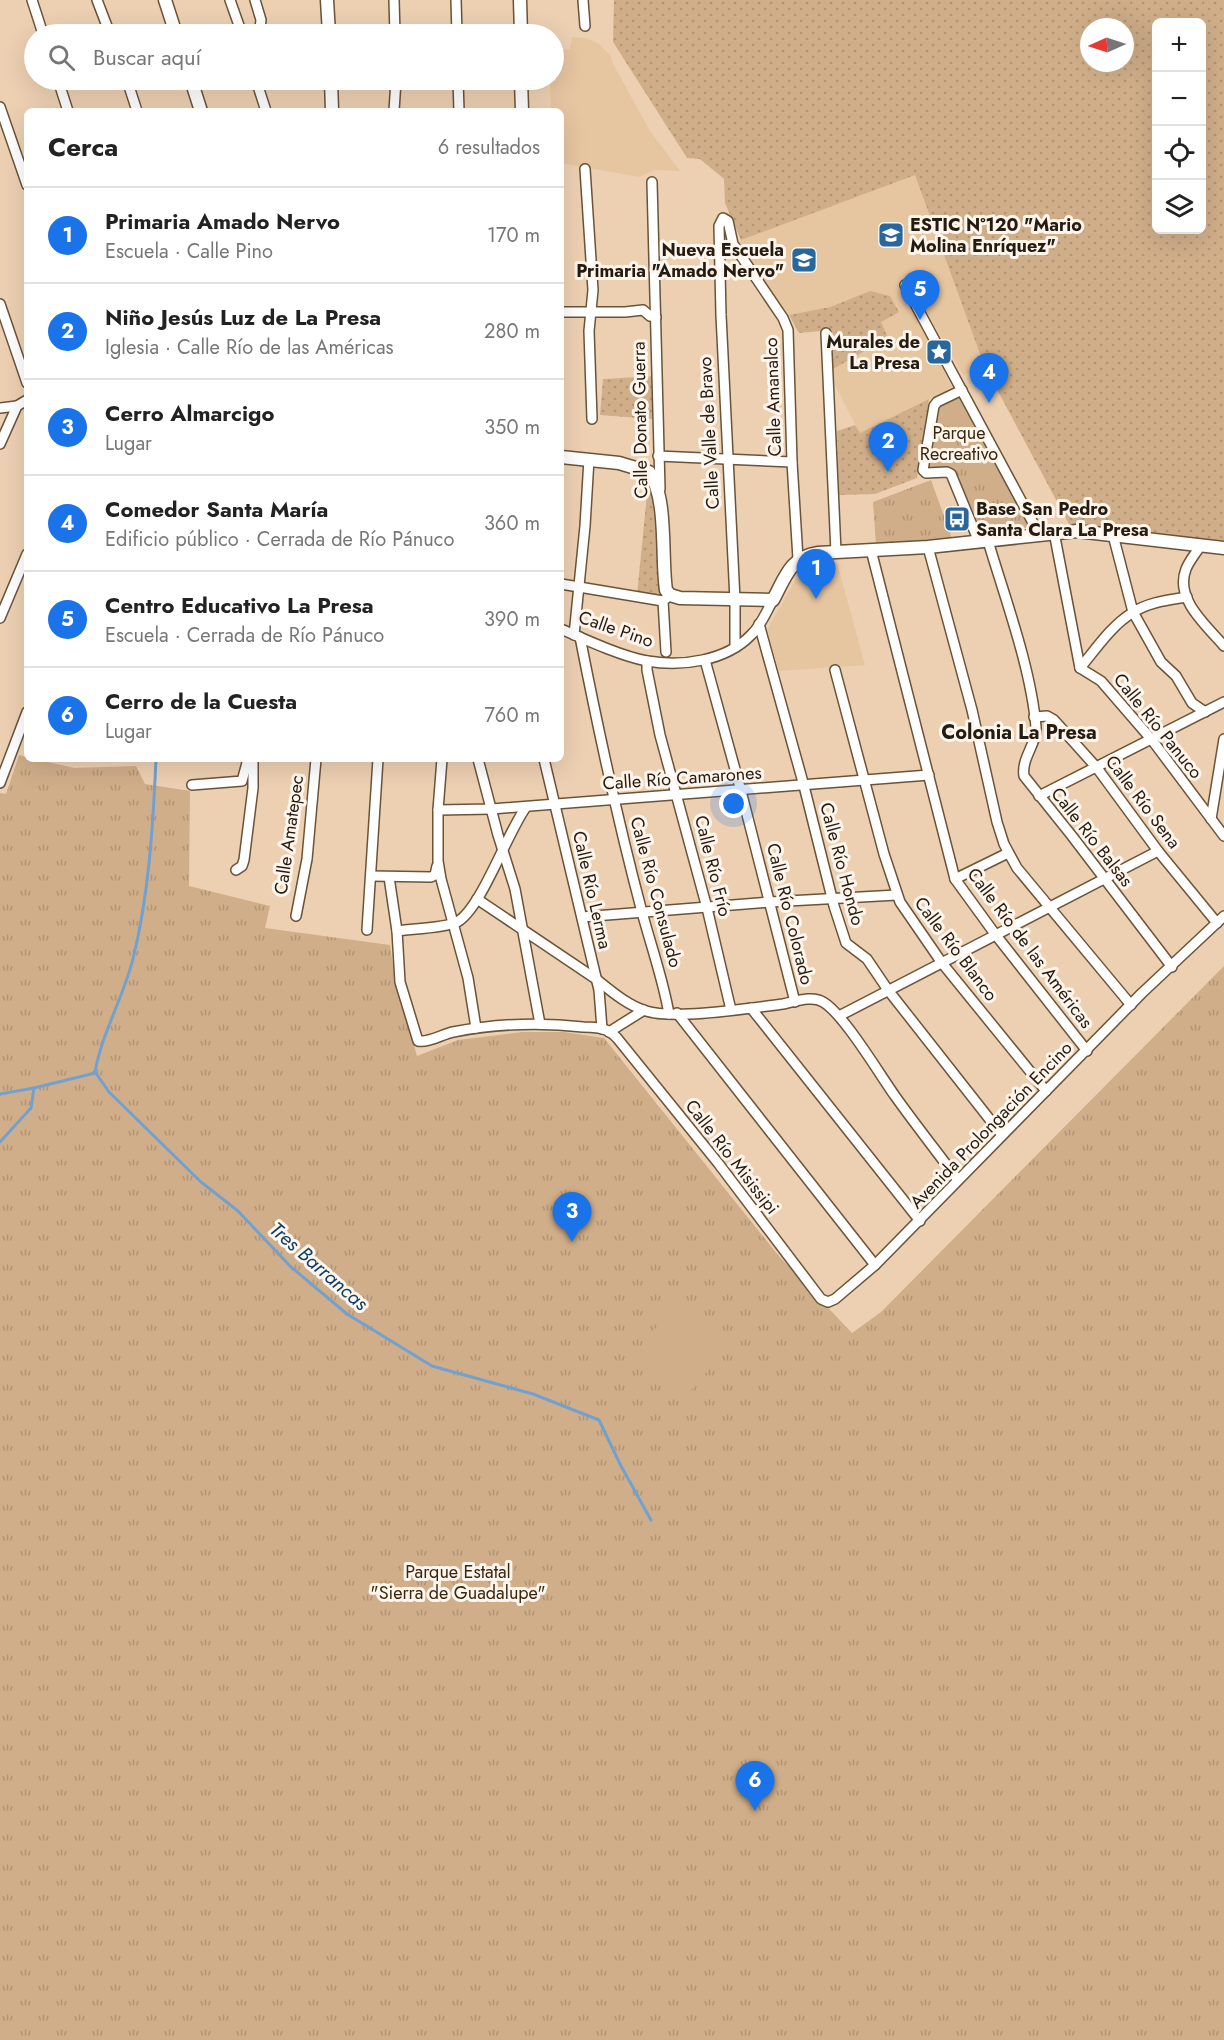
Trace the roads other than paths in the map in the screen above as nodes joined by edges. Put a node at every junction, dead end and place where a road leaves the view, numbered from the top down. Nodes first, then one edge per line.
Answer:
1 (32, 0) edge
2 (98, 0) edge
3 (165, 0) edge
4 (230, 0) edge
5 (255, 0) edge
6 (327, 0) edge
7 (394, 0) edge
8 (456, 0) edge
9 (520, 0) edge
10 (583, 0) edge
11 (40, 24) edge
12 (106, 24) edge
13 (173, 24) edge
14 (238, 24) edge
15 (261, 24) edge
16 (328, 24) edge
17 (395, 24) edge
18 (457, 24) edge
19 (520, 24) edge
20 (585, 26) dead end
21 (61, 90) edge
22 (130, 90) edge
23 (194, 90) edge
24 (259, 90) edge
25 (331, 90) edge
26 (395, 90) edge
27 (458, 90) edge
28 (521, 90) edge
29 (0, 107) edge
30 (67, 108) edge
31 (136, 108) edge
32 (200, 108) edge
33 (265, 108) edge
34 (332, 108) edge
35 (394, 108) edge
36 (459, 108) edge
37 (522, 108) edge
38 (585, 169) dead end
39 (24, 176) edge
40 (652, 182) dead end
41 (723, 218) joint
42 (905, 285) dead end
43 (0, 304) edge
44 (564, 312) edge
45 (591, 312) junction
46 (656, 317) junction
47 (826, 333) dead end
48 (24, 374) edge
49 (962, 390) junction
50 (24, 402) edge
51 (16, 406) junction
52 (0, 408) edge
53 (592, 419) dead end
54 (0, 444) edge
55 (658, 456) junction
56 (564, 457) edge
57 (589, 459) junction
58 (727, 459) junction
59 (792, 462) junction
60 (660, 503) junction
61 (1054, 532) junction
62 (1039, 534) junction
63 (1113, 534) junction
64 (983, 542) junction
65 (1201, 545) junction
66 (928, 547) junction
67 (1224, 548) edge
68 (871, 550) junction
69 (836, 552) junction
70 (24, 561) edge
71 (795, 562) junction
72 (564, 584) edge
73 (579, 586) junction
74 (1187, 597) junction
75 (667, 598) junction
76 (735, 600) junction
77 (773, 600) junction
78 (1132, 612) junction
79 (0, 618) edge
80 (759, 624) junction
81 (564, 630) edge
82 (577, 636) junction
83 (1224, 646) edge
84 (735, 647) junction
85 (666, 652) dead end
86 (705, 660) junction
87 (647, 661) junction
88 (1080, 668) junction
89 (835, 670) dead end
90 (1224, 702) edge
91 (1224, 711) edge
92 (1205, 712) junction
93 (1034, 717) junction
94 (24, 720) edge
95 (1152, 740) junction
96 (1224, 742) edge
97 (247, 762) edge
98 (252, 762) edge
99 (316, 762) edge
100 (378, 762) edge
101 (442, 762) edge
102 (479, 762) edge
103 (545, 762) edge
104 (1097, 768) junction
105 (929, 775) junction
106 (866, 782) junction
107 (0, 783) edge
108 (192, 785) dead end
109 (804, 786) junction
110 (741, 791) junction
111 (678, 796) junction
112 (1039, 796) junction
113 (615, 800) junction
114 (555, 804) junction
115 (526, 807) junction
116 (492, 809) junction
117 (438, 810) junction
118 (1211, 819) junction
119 (1224, 836) edge
120 (502, 849) junction
121 (1158, 851) junction
122 (1008, 853) junction
123 (438, 861) junction
124 (236, 870) dead end
125 (371, 876) junction
126 (389, 877) junction
127 (955, 879) junction
128 (1104, 879) junction
129 (897, 895) junction
130 (477, 899) junction
131 (832, 899) junction
132 (770, 902) junction
133 (1051, 907) junction
134 (707, 908) junction
135 (642, 912) junction
136 (296, 916) dead end
137 (1224, 916) edge
138 (582, 917) junction
139 (1216, 923) junction
140 (453, 924) junction
141 (523, 929) junction
142 (367, 930) dead end
143 (397, 931) junction
144 (995, 934) junction
145 (942, 963) junction
146 (1172, 967) junction
147 (596, 979) junction
148 (888, 990) junction
149 (795, 1002) junction
150 (1131, 1005) junction
151 (751, 1008) junction
152 (644, 1010) junction
153 (731, 1010) junction
154 (673, 1014) junction
155 (839, 1016) junction
156 (540, 1024) junction
157 (476, 1028) junction
158 (606, 1030) junction
159 (1087, 1051) junction
160 (1046, 1091) junction
161 (1002, 1135) junction
162 (958, 1180) junction
163 (920, 1221) junction
164 (875, 1265) junction
165 (828, 1302) joint

1 - 11 street
2 - 12 street
3 - 13 street
4 - 14 street
5 - 15 street
6 - 16 street
7 - 17 street
8 - 18 street
9 - 19 street
10 - 20 street
21 - 30 street
22 - 31 street
23 - 32 street
24 - 33 street
25 - 34 street
26 - 35 street
27 - 36 street
28 - 37 street
29 - 39 street
38 - 45 street
40 - 46 street, Calle Donato Guerra
41 - 58 street, Calle Valle de Bravo
41 - 59 street, Calle Amanalco
42 - 49 street
43 - 48 street
44 - 45 street
45 - 46 street
45 - 53 street
46 - 55 street, Calle Donato Guerra
47 - 69 street
49 - 62 street
49 - 64 street
50 - 51 street
51 - 52 street
51 - 54 street
55 - 58 street
55 - 60 street, Calle Donato Guerra
56 - 57 street
57 - 60 street
57 - 73 street, Calle Río Consulado
58 - 59 street
58 - 76 street, Calle Valle de Bravo
59 - 71 street, Calle Amanalco
60 - 75 street, Calle Donato Guerra
61 - 62 street
61 - 63 street
61 - 88 street
62 - 64 street
63 - 65 street
63 - 78 street
64 - 66 street
64 - 93 street
65 - 67 street
65 - 74 street
66 - 68 street
66 - 122 street
68 - 69 street
68 - 105 street, Calle Río de las Américas
69 - 71 street
70 - 79 street
71 - 77 street, Calle Pino
72 - 73 street
73 - 75 street
73 - 82 street, Calle Río Consulado
74 - 78 street
74 - 83 street
75 - 76 street
75 - 85 street, Calle Donato Guerra
76 - 77 street
76 - 84 street, Calle Valle de Bravo
77 - 80 street, Calle Pino
78 - 88 street
78 - 92 street
80 - 84 street, Calle Pino
80 - 109 street, Calle Río Hondo
81 - 82 street, Calle Pino
82 - 87 street, Calle Pino
82 - 113 street, Calle Río Consulado
84 - 86 street, Calle Pino
86 - 87 street, Calle Pino
86 - 110 street, Calle Río Colorado
87 - 111 street, Calle Río Frío
88 - 95 street, Calle Río Panuco
89 - 106 street, Calle Río Blanco
90 - 91 street
90 - 92 street
92 - 95 street
93 - 104 street, Calle Río Sena
93 - 112 street, Calle Río Balsas
94 - 107 street
95 - 104 street
95 - 118 street, Calle Río Panuco
96 - 118 street
97 - 108 street
98 - 124 street
99 - 136 street, Calle Amatepec
100 - 125 street
101 - 117 street
102 - 116 street
103 - 114 street, Calle Río Lerma
104 - 112 street
104 - 121 street, Calle Río Sena
105 - 106 street, Calle Río Camarones
105 - 127 street, Calle Río de las Américas
106 - 109 street, Calle Río Camarones
106 - 129 street, Calle Río Blanco
109 - 110 street, Calle Río Camarones
109 - 131 street, Calle Río Hondo
110 - 111 street, Calle Río Camarones
110 - 132 street, Calle Río Colorado
111 - 113 street, Calle Río Camarones
111 - 134 street, Calle Río Frío
112 - 128 street, Calle Río Balsas
113 - 114 street, Calle Río Camarones
113 - 135 street, Calle Río Consulado
114 - 115 street, Calle Río Camarones
114 - 138 street, Calle Río Lerma
115 - 116 street, Calle Río Camarones
115 - 120 street
116 - 117 street, Calle Río Camarones
116 - 120 street
117 - 123 street
118 - 119 street, Calle Río Panuco
120 - 130 street
120 - 141 street
121 - 128 street
121 - 139 street, Calle Río Sena
122 - 127 street
122 - 133 street
123 - 126 street
123 - 140 street
125 - 126 street
125 - 142 street
126 - 143 street
127 - 144 street, Calle Río de las Américas
128 - 133 street
128 - 146 street, Calle Río Balsas
129 - 131 street
129 - 145 street, Calle Río Blanco
130 - 140 street
130 - 141 street
131 - 132 street
131 - 148 street, Calle Río Hondo
132 - 134 street
132 - 149 street, Calle Río Colorado
133 - 144 street
133 - 150 street
134 - 135 street
134 - 153 street, Calle Río Frío
135 - 138 street
135 - 154 street, Calle Río Consulado
137 - 139 street, Avenida Prolongación Encino
138 - 147 street, Calle Río Lerma
139 - 146 street, Avenida Prolongación Encino
140 - 143 street
140 - 157 street
141 - 147 street
141 - 156 street
143 - 157 street
144 - 145 street
144 - 159 street, Calle Río de las Américas
145 - 148 street
145 - 160 street, Calle Río Blanco
146 - 150 street, Avenida Prolongación Encino
147 - 152 street
147 - 158 street, Calle Río Lerma
148 - 155 street
148 - 161 street, Calle Río Hondo
149 - 151 street
149 - 155 street, Calle Río Colorado
150 - 159 street, Avenida Prolongación Encino
151 - 153 street
151 - 163 street
152 - 154 street
152 - 158 street
153 - 154 street
154 - 164 street, Calle Río Consulado
155 - 162 street, Calle Río Colorado
156 - 157 street
156 - 158 street
158 - 165 street, Calle Río Misissipi
159 - 160 street, Avenida Prolongación Encino
160 - 161 street, Avenida Prolongación Encino
161 - 162 street, Avenida Prolongación Encino
162 - 163 street, Avenida Prolongación Encino
163 - 164 street, Avenida Prolongación Encino
164 - 165 street, Avenida Prolongación Encino

